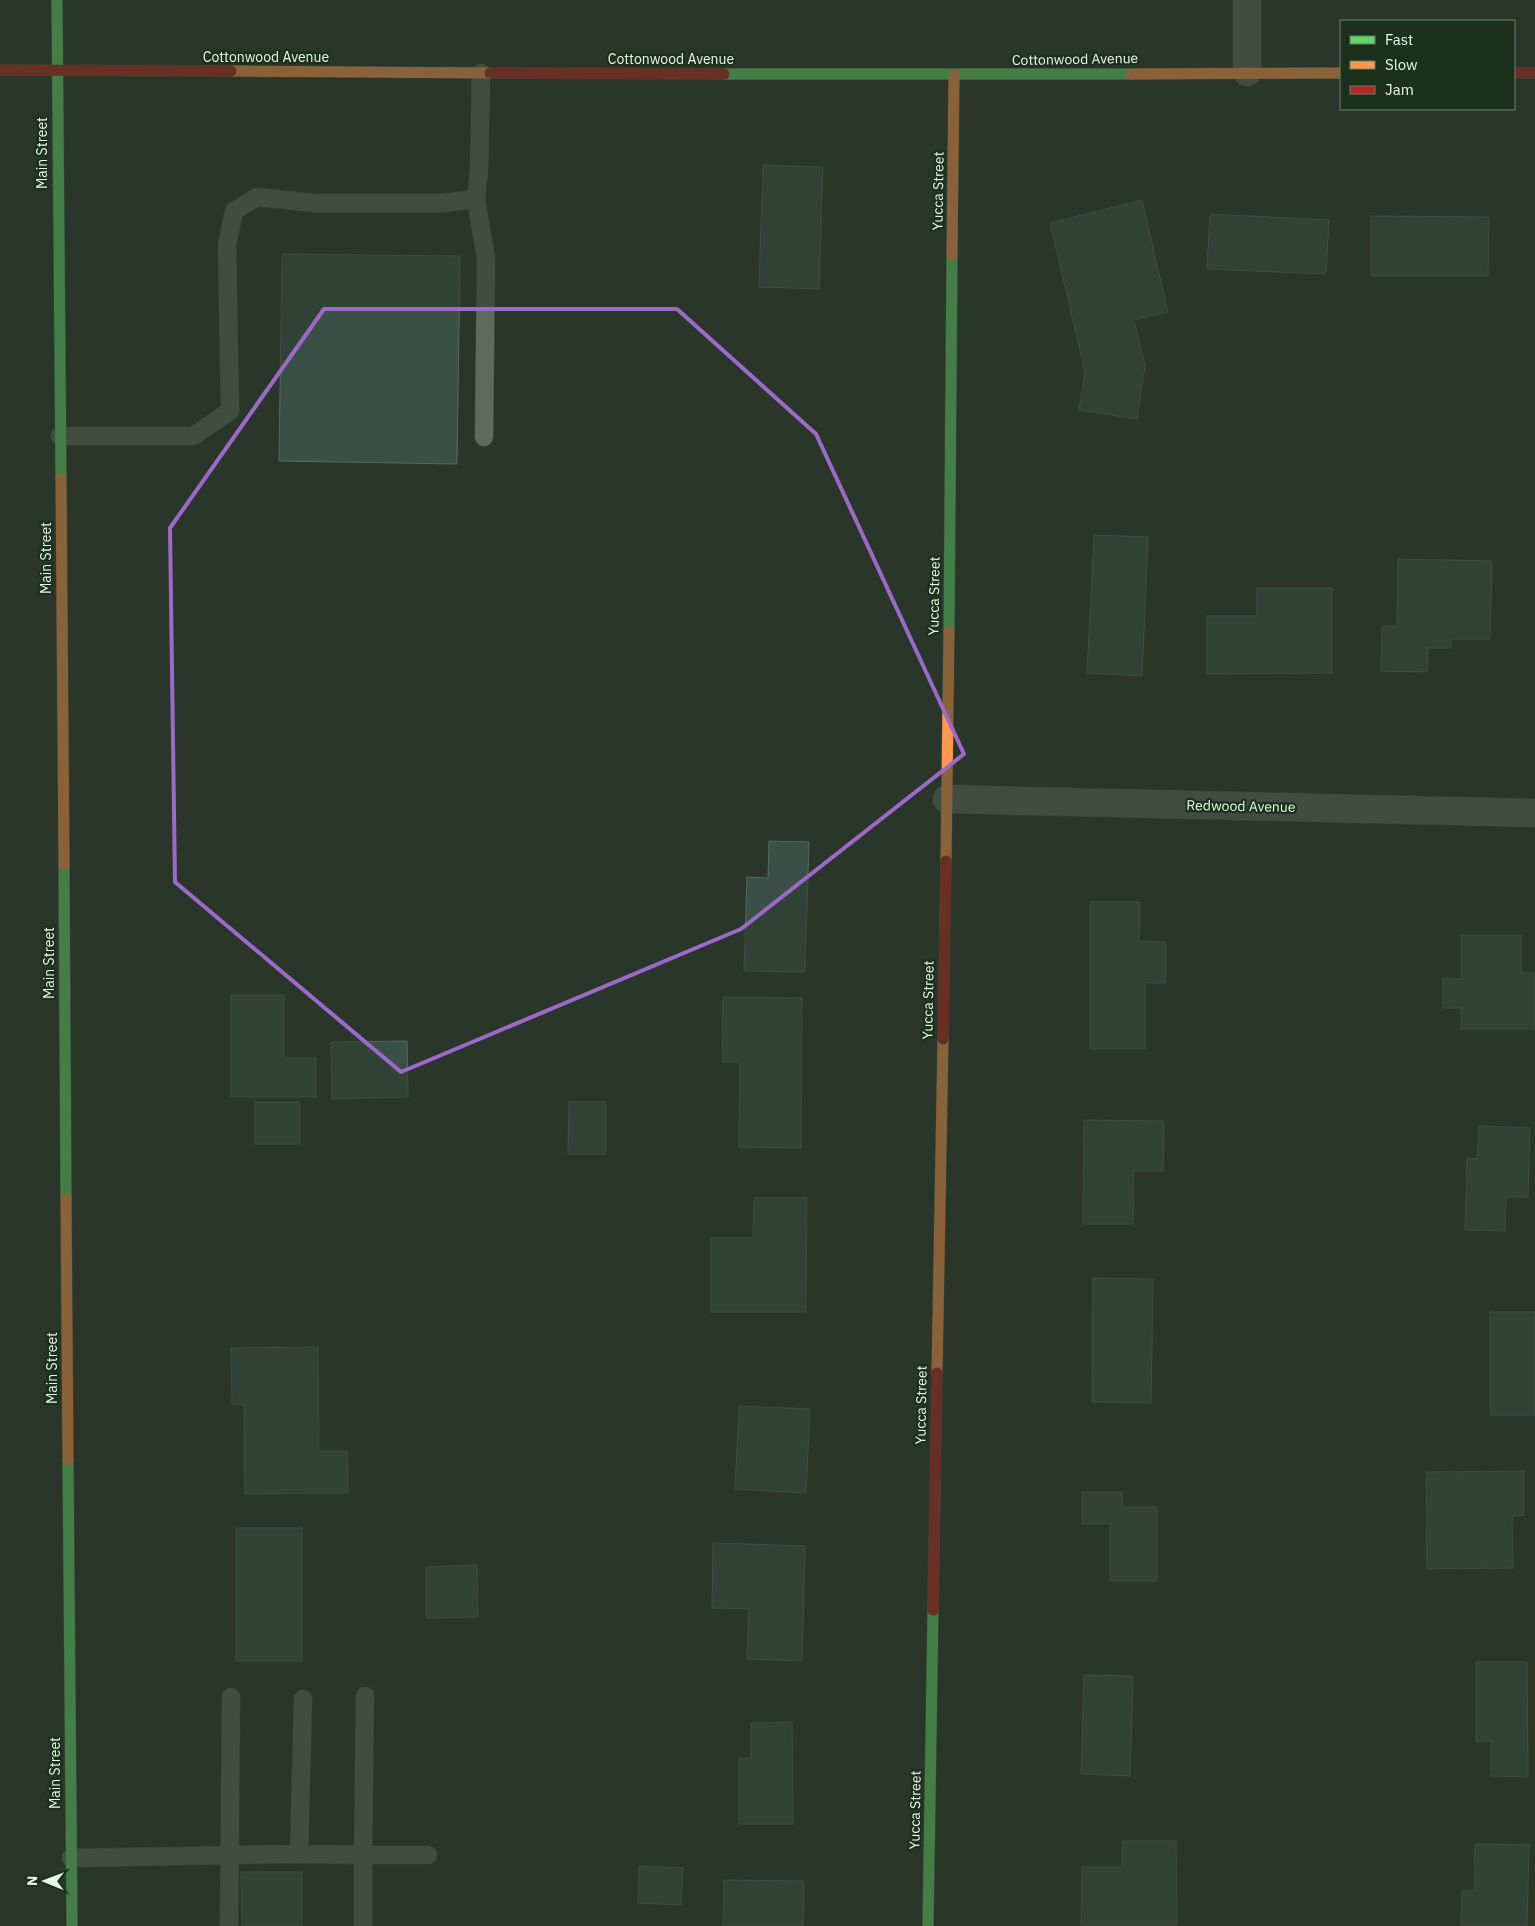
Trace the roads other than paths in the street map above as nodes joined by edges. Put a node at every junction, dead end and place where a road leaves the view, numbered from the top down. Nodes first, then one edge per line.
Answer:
1 (57, 0) edge
2 (1247, 0) edge
3 (0, 70) edge
4 (57, 70) junction
5 (1247, 72) junction
6 (481, 73) junction
7 (1340, 73) edge
8 (1515, 73) edge
9 (1535, 73) edge
10 (954, 75) junction
11 (476, 199) junction
12 (60, 436) junction
13 (484, 437) dead end
14 (946, 799) junction
15 (1535, 813) edge
16 (365, 1696) dead end
17 (231, 1697) dead end
18 (303, 1699) dead end
19 (300, 1854) junction
20 (230, 1855) junction
21 (428, 1855) dead end
22 (363, 1856) junction
23 (71, 1858) junction
24 (72, 1926) edge
25 (229, 1926) edge
26 (363, 1926) edge
27 (928, 1926) edge

1 - 4 street, Main Street
2 - 5 street
3 - 4 street, Cottonwood Avenue
4 - 6 street, Cottonwood Avenue
4 - 12 street, Main Street
5 - 7 street, Cottonwood Avenue
5 - 10 street, Cottonwood Avenue
6 - 10 street, Cottonwood Avenue
6 - 11 lane
8 - 9 street
10 - 14 street, Yucca Street
11 - 12 lane
11 - 13 lane
12 - 23 street, Main Street
14 - 15 street, Redwood Avenue
14 - 27 street, Yucca Street
16 - 22 lane
17 - 20 lane
18 - 19 lane
19 - 20 lane
19 - 22 lane
20 - 23 lane
20 - 25 lane
21 - 22 lane
22 - 26 lane
23 - 24 street, Main Street

